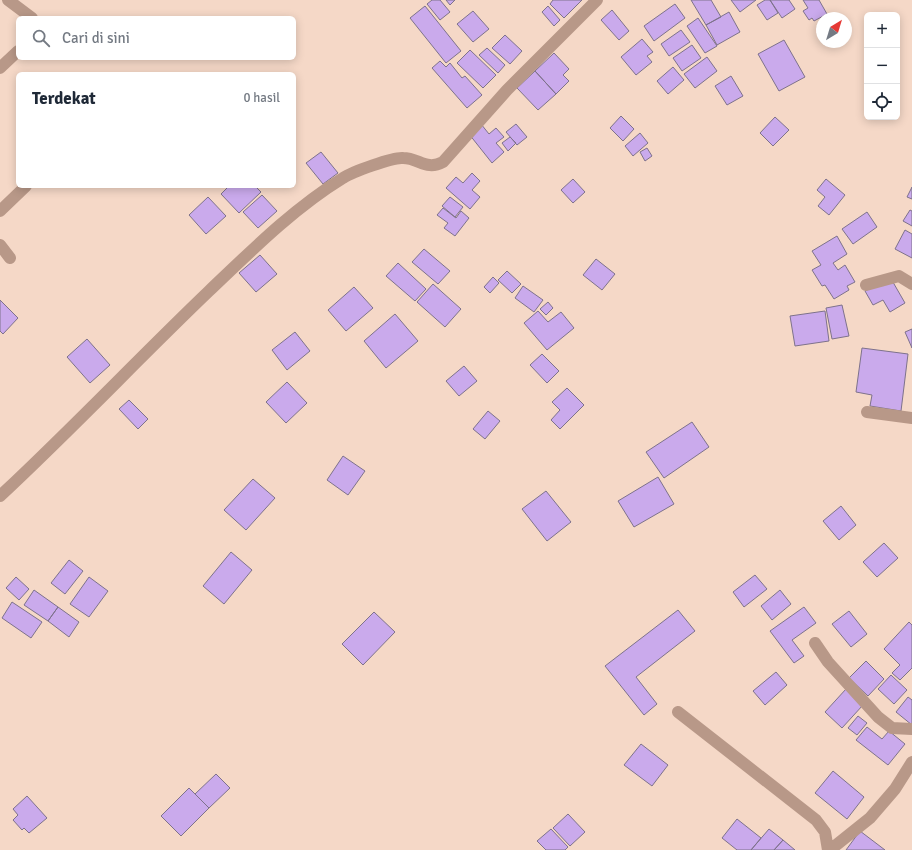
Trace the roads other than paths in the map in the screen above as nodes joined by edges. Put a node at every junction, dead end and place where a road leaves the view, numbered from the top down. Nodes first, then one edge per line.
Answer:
1 (8, 0) edge
2 (597, 0) edge
3 (29, 16) edge
4 (16, 52) edge
5 (0, 68) edge
6 (24, 188) edge
7 (0, 211) edge
8 (0, 245) edge
9 (10, 258) dead end
10 (912, 284) edge
11 (866, 285) dead end
12 (867, 412) dead end
13 (912, 418) edge
14 (0, 496) edge
15 (815, 643) dead end
16 (678, 712) dead end
17 (912, 729) edge
18 (912, 762) edge
19 (829, 850) edge

1 - 3 street
2 - 14 street
4 - 5 street
6 - 7 street
8 - 9 street
10 - 11 street
12 - 13 street
15 - 17 street
16 - 19 street
18 - 19 street

